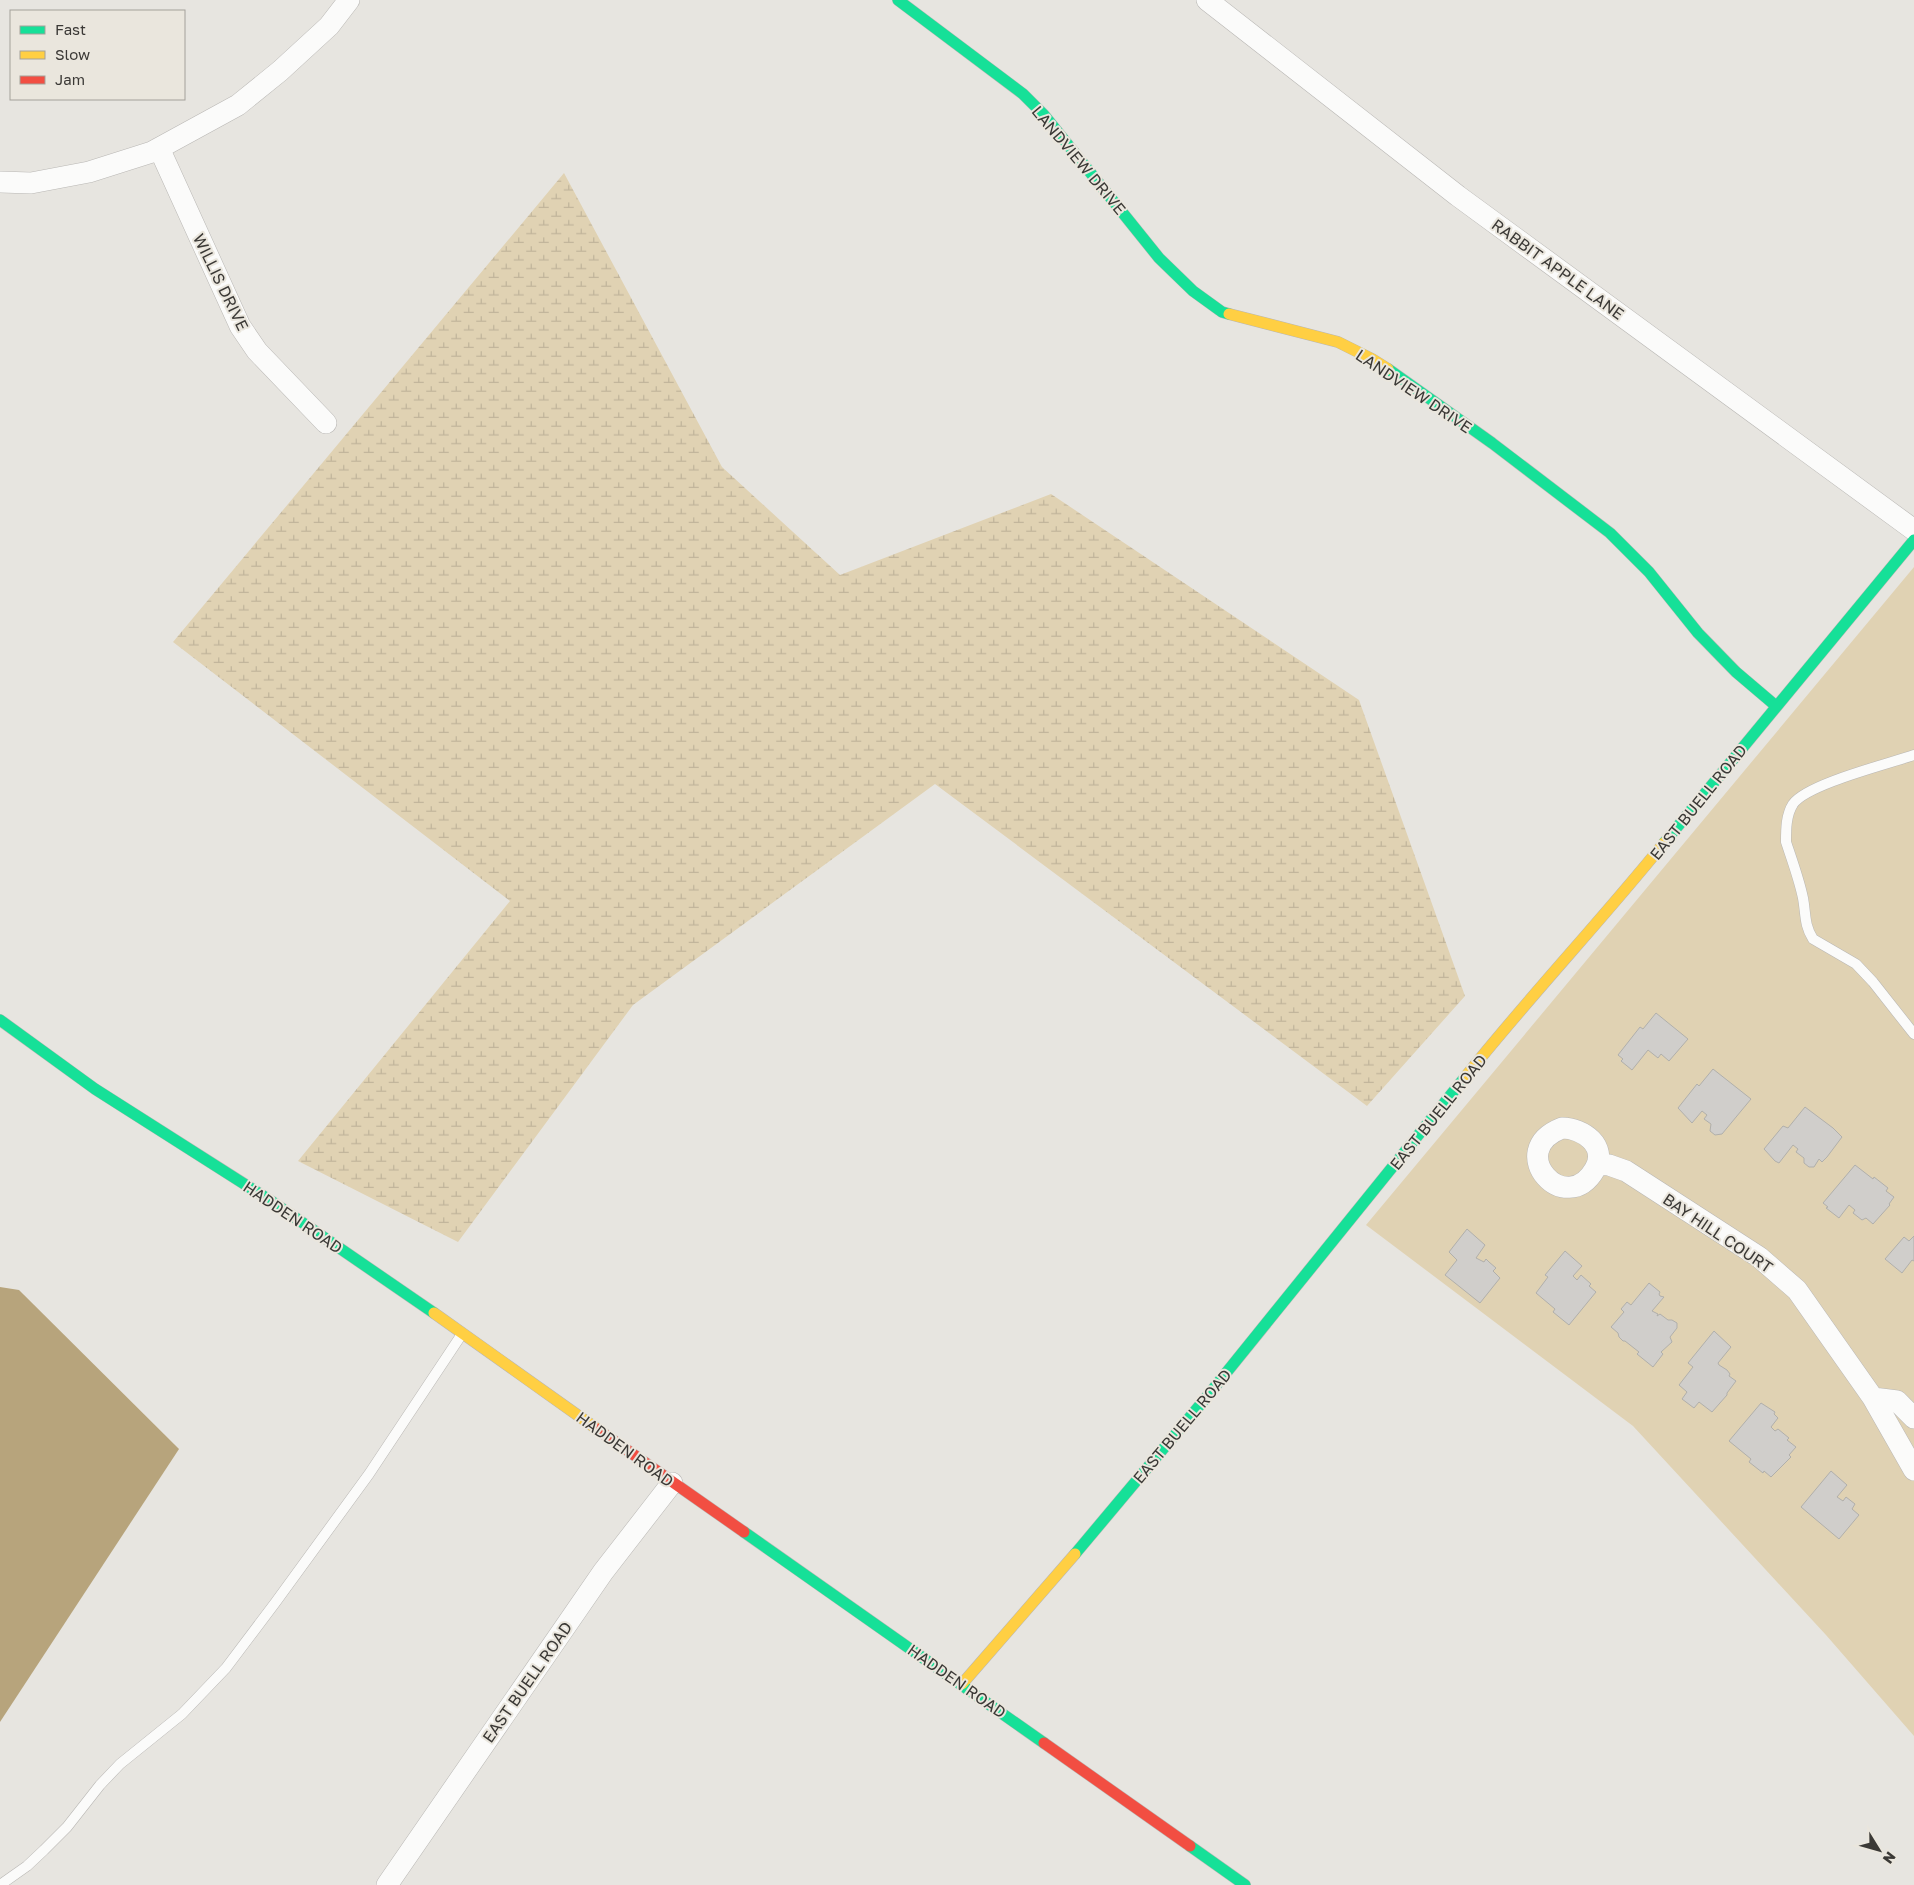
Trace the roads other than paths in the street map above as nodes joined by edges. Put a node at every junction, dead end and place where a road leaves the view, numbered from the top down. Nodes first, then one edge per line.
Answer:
1 (349, 0) edge
2 (898, 0) edge
3 (1207, 0) edge
4 (159, 148) junction
5 (0, 182) edge
6 (326, 423) dead end
7 (1914, 530) edge
8 (1914, 540) edge
9 (1776, 706) junction
10 (1914, 755) edge
11 (0, 1020) edge
12 (1914, 1034) edge
13 (1598, 1164) dead end
14 (463, 1333) junction
15 (1873, 1398) junction
16 (1914, 1418) edge
17 (1914, 1470) edge
18 (672, 1483) junction
19 (962, 1684) junction
20 (0, 1885) edge
21 (387, 1885) edge
22 (1246, 1885) edge

1 - 4 street
2 - 9 street, LANDVIEW DRIVE
3 - 7 street, RABBIT APPLE LANE
4 - 5 street
4 - 6 street, WILLIS DRIVE
8 - 9 street, EAST BUELL ROAD
9 - 19 street, EAST BUELL ROAD
10 - 12 lane
11 - 14 street, HADDEN ROAD
13 - 15 street, BAY HILL COURT
14 - 18 street, HADDEN ROAD
14 - 20 lane
15 - 16 street
15 - 17 street, BAY HILL COURT
18 - 19 street, HADDEN ROAD
18 - 21 street, EAST BUELL ROAD
19 - 22 street, HADDEN ROAD

